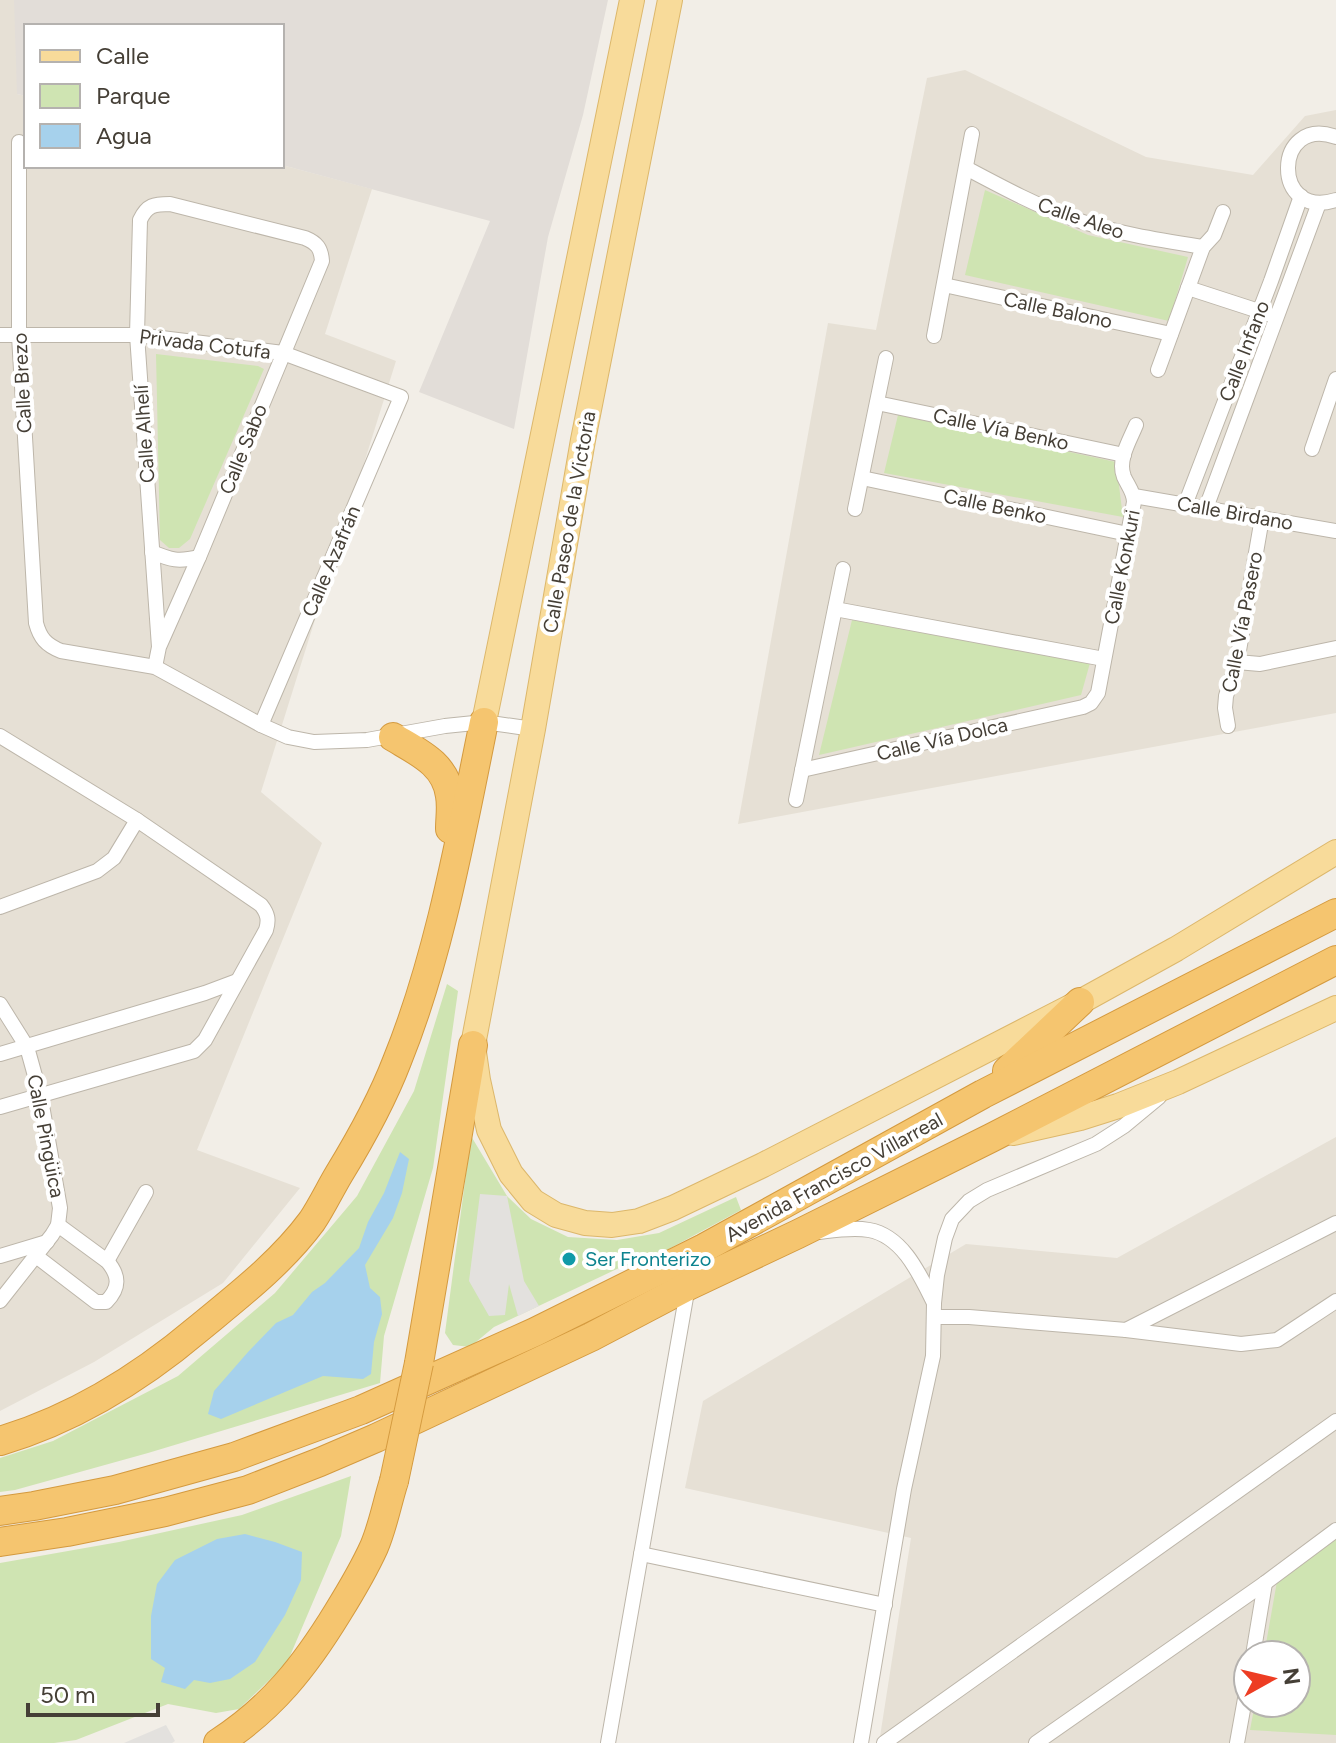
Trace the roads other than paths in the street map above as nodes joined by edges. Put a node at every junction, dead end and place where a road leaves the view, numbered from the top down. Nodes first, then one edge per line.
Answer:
1 (632, 0) edge
2 (670, 0) edge
3 (972, 134) dead end
4 (1336, 137) edge
5 (19, 142) dead end
6 (966, 168) junction
7 (1301, 196) junction
8 (1336, 200) edge
9 (1319, 203) junction
10 (1223, 212) dead end
11 (305, 238) joint
12 (1203, 247) junction
13 (944, 285) junction
14 (1188, 288) junction
15 (1260, 311) junction
16 (1276, 317) junction
17 (1171, 334) junction
18 (0, 335) edge
19 (137, 335) junction
20 (19, 336) junction
21 (934, 336) dead end
22 (283, 353) junction
23 (886, 358) dead end
24 (1158, 370) dead end
25 (1336, 379) edge
26 (401, 397) joint
27 (877, 403) junction
28 (1331, 403) edge
29 (1136, 425) dead end
30 (1312, 449) dead end
31 (1124, 455) junction
32 (862, 478) junction
33 (1134, 496) junction
34 (1185, 505) junction
35 (1206, 508) junction
36 (855, 509) dead end
37 (1262, 518) junction
38 (1336, 531) edge
39 (1128, 534) junction
40 (152, 552) junction
41 (199, 557) junction
42 (843, 569) dead end
43 (835, 609) junction
44 (159, 647) junction
45 (1336, 648) edge
46 (1104, 659) junction
47 (1237, 662) junction
48 (155, 667) junction
49 (1083, 707) joint
50 (484, 722) junction
51 (261, 725) junction
52 (1228, 726) dead end
53 (533, 729) junction
54 (0, 736) edge
55 (393, 737) junction
56 (802, 770) junction
57 (796, 800) dead end
58 (137, 820) junction
59 (1336, 852) edge
60 (452, 874) junction
61 (0, 907) edge
62 (1336, 913) edge
63 (1336, 960) edge
64 (237, 981) junction
65 (1080, 1002) junction
66 (0, 1004) edge
67 (1336, 1008) edge
68 (473, 1045) junction
69 (27, 1047) junction
70 (0, 1054) edge
71 (1178, 1082) junction
72 (40, 1094) junction
73 (983, 1094) junction
74 (0, 1107) edge
75 (991, 1138) junction
76 (146, 1192) dead end
77 (1336, 1223) edge
78 (58, 1225) junction
79 (798, 1234) junction
80 (47, 1242) junction
81 (0, 1256) edge
82 (36, 1256) junction
83 (107, 1261) junction
84 (688, 1286) junction
85 (0, 1301) edge
86 (1336, 1301) edge
87 (934, 1310) junction
88 (1126, 1330) junction
89 (1336, 1421) edge
90 (0, 1441) edge
91 (0, 1511) edge
92 (1336, 1530) edge
93 (67, 1532) junction
94 (0, 1542) edge
95 (0, 1552) edge
96 (641, 1554) junction
97 (1265, 1583) junction
98 (885, 1605) junction
99 (1256, 1639) edge
100 (1241, 1719) edge
101 (218, 1743) edge
102 (608, 1743) edge
103 (861, 1743) edge
104 (884, 1743) edge
105 (1036, 1743) edge
106 (1237, 1743) edge

1 - 50 main road, Calle Paseo de la Victoria
2 - 53 main road, Calle Paseo de la Victoria
3 - 6 street
4 - 7 street
5 - 20 street, Calle Brezo
6 - 12 street, Calle Aleo
6 - 13 street
7 - 9 street
7 - 15 street, Calle Infano
8 - 9 street
9 - 16 street, Calle Infano
10 - 12 street
11 - 19 street, Calle Alhelí
11 - 22 street, Calle Sabo
12 - 14 street
13 - 17 street, Calle Balono
13 - 21 street
14 - 15 street
14 - 17 street
15 - 16 street
15 - 34 street, Calle Infano
16 - 35 street, Calle Infano
17 - 24 street
18 - 20 street, Privada Cotufa
19 - 20 street, Privada Cotufa
19 - 22 street, Privada Cotufa
19 - 40 street, Calle Alhelí
20 - 48 street, Calle Brezo
22 - 26 street, Privada Cotufa
22 - 41 street, Calle Sabo
23 - 27 street
25 - 28 street
26 - 51 street, Calle Azafrán
27 - 31 street, Calle Vía Benko
27 - 32 street
28 - 30 street
29 - 31 street
31 - 33 street, Calle Konkuri
32 - 36 street
32 - 39 street, Calle Benko
33 - 34 street, Calle Birdano
33 - 39 street, Calle Konkuri
34 - 35 street, Calle Birdano
35 - 37 street, Calle Birdano
37 - 38 street, Calle Birdano
37 - 47 street, Calle Vía Pasero
39 - 46 street, Calle Konkuri
40 - 41 street
40 - 44 street, Calle Alhelí
41 - 44 street, Calle Sabo
42 - 43 street
43 - 46 street
43 - 56 street
44 - 48 street, Calle Sabo
45 - 47 street
46 - 49 street, Calle Konkuri
47 - 52 street, Calle Vía Pasero
48 - 51 street
49 - 56 street, Calle Vía Dolca
50 - 53 street
50 - 55 street
50 - 60 highway
51 - 55 street
53 - 68 main road, Calle Paseo de la Victoria
54 - 58 street
55 - 60 highway
56 - 57 street
58 - 61 street
58 - 64 street
59 - 65 main road, Calle Paseo de la Victoria
60 - 90 highway
62 - 73 highway, Avenida Francisco Villarreal
63 - 75 highway, Avenida Francisco Villarreal
64 - 69 street
64 - 72 street
65 - 68 main road, Calle Paseo de la Victoria
65 - 73 highway
66 - 69 street, Calle Pingüica
67 - 71 main road
68 - 101 highway, bridge
69 - 70 street
69 - 72 street, Calle Pingüica
71 - 75 main road
71 - 87 street
72 - 74 street
72 - 78 street, Calle Pingüica
73 - 91 highway, Avenida Francisco Villarreal
75 - 79 highway, Avenida Francisco Villarreal
76 - 83 street
77 - 88 street
78 - 80 street, Calle Pingüica
78 - 83 street, Calle Pingüica
79 - 84 highway, Avenida Francisco Villarreal
79 - 87 street
80 - 81 street
80 - 82 street, Calle Pingüica
82 - 83 street
82 - 85 street, Calle Pingüica
84 - 93 highway, Avenida Francisco Villarreal
84 - 96 street
86 - 88 street
87 - 88 street
87 - 98 street
89 - 104 street
92 - 97 street
93 - 94 highway, Avenida Francisco Villarreal
93 - 95 highway
96 - 98 street
96 - 102 street
97 - 99 street
97 - 105 street
98 - 103 street
100 - 106 street

